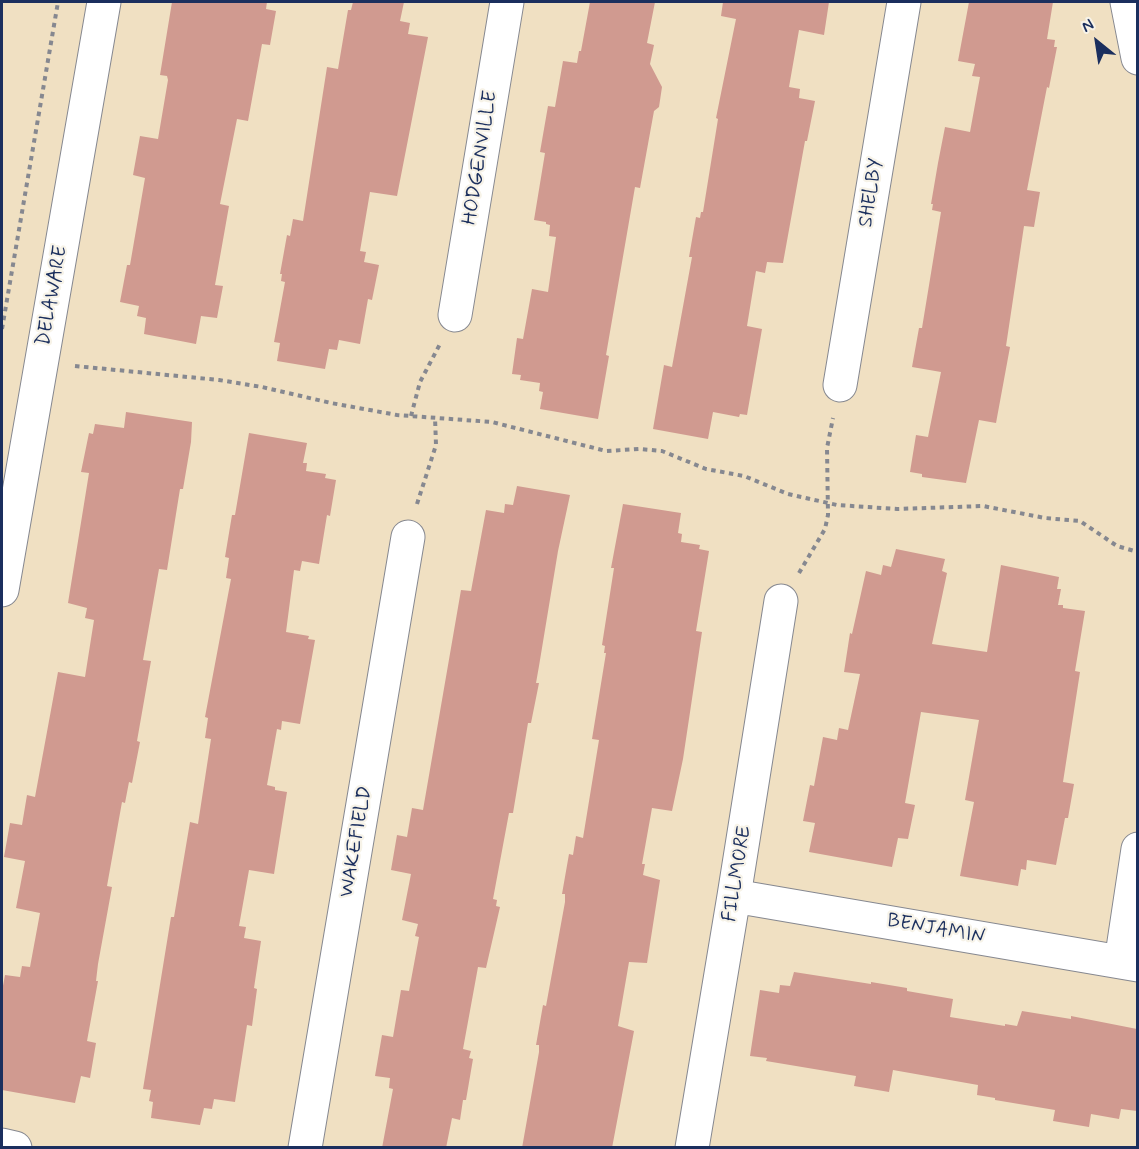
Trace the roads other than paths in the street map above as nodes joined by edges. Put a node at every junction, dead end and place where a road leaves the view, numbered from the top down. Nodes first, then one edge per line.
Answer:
1 (104, 2) edge
2 (507, 2) edge
3 (904, 2) edge
4 (1127, 2) edge
5 (1137, 58) edge
6 (455, 315) road end
7 (840, 385) road end
8 (408, 537) road end
9 (2, 590) edge
10 (781, 601) road end
11 (1137, 849) edge
12 (734, 896) junction
13 (1129, 963) edge
14 (2, 1145) edge
15 (15, 1148) edge
16 (305, 1148) edge
17 (692, 1148) edge

1 - 9 street, DELAWARE
2 - 6 street, HODGENVILLE
3 - 7 street, SHELBY
4 - 5 street
8 - 16 street, WAKEFIELD
10 - 12 street, FILLMORE
11 - 13 street
12 - 13 street, BENJAMIN
12 - 17 street, FILLMORE
14 - 15 street

